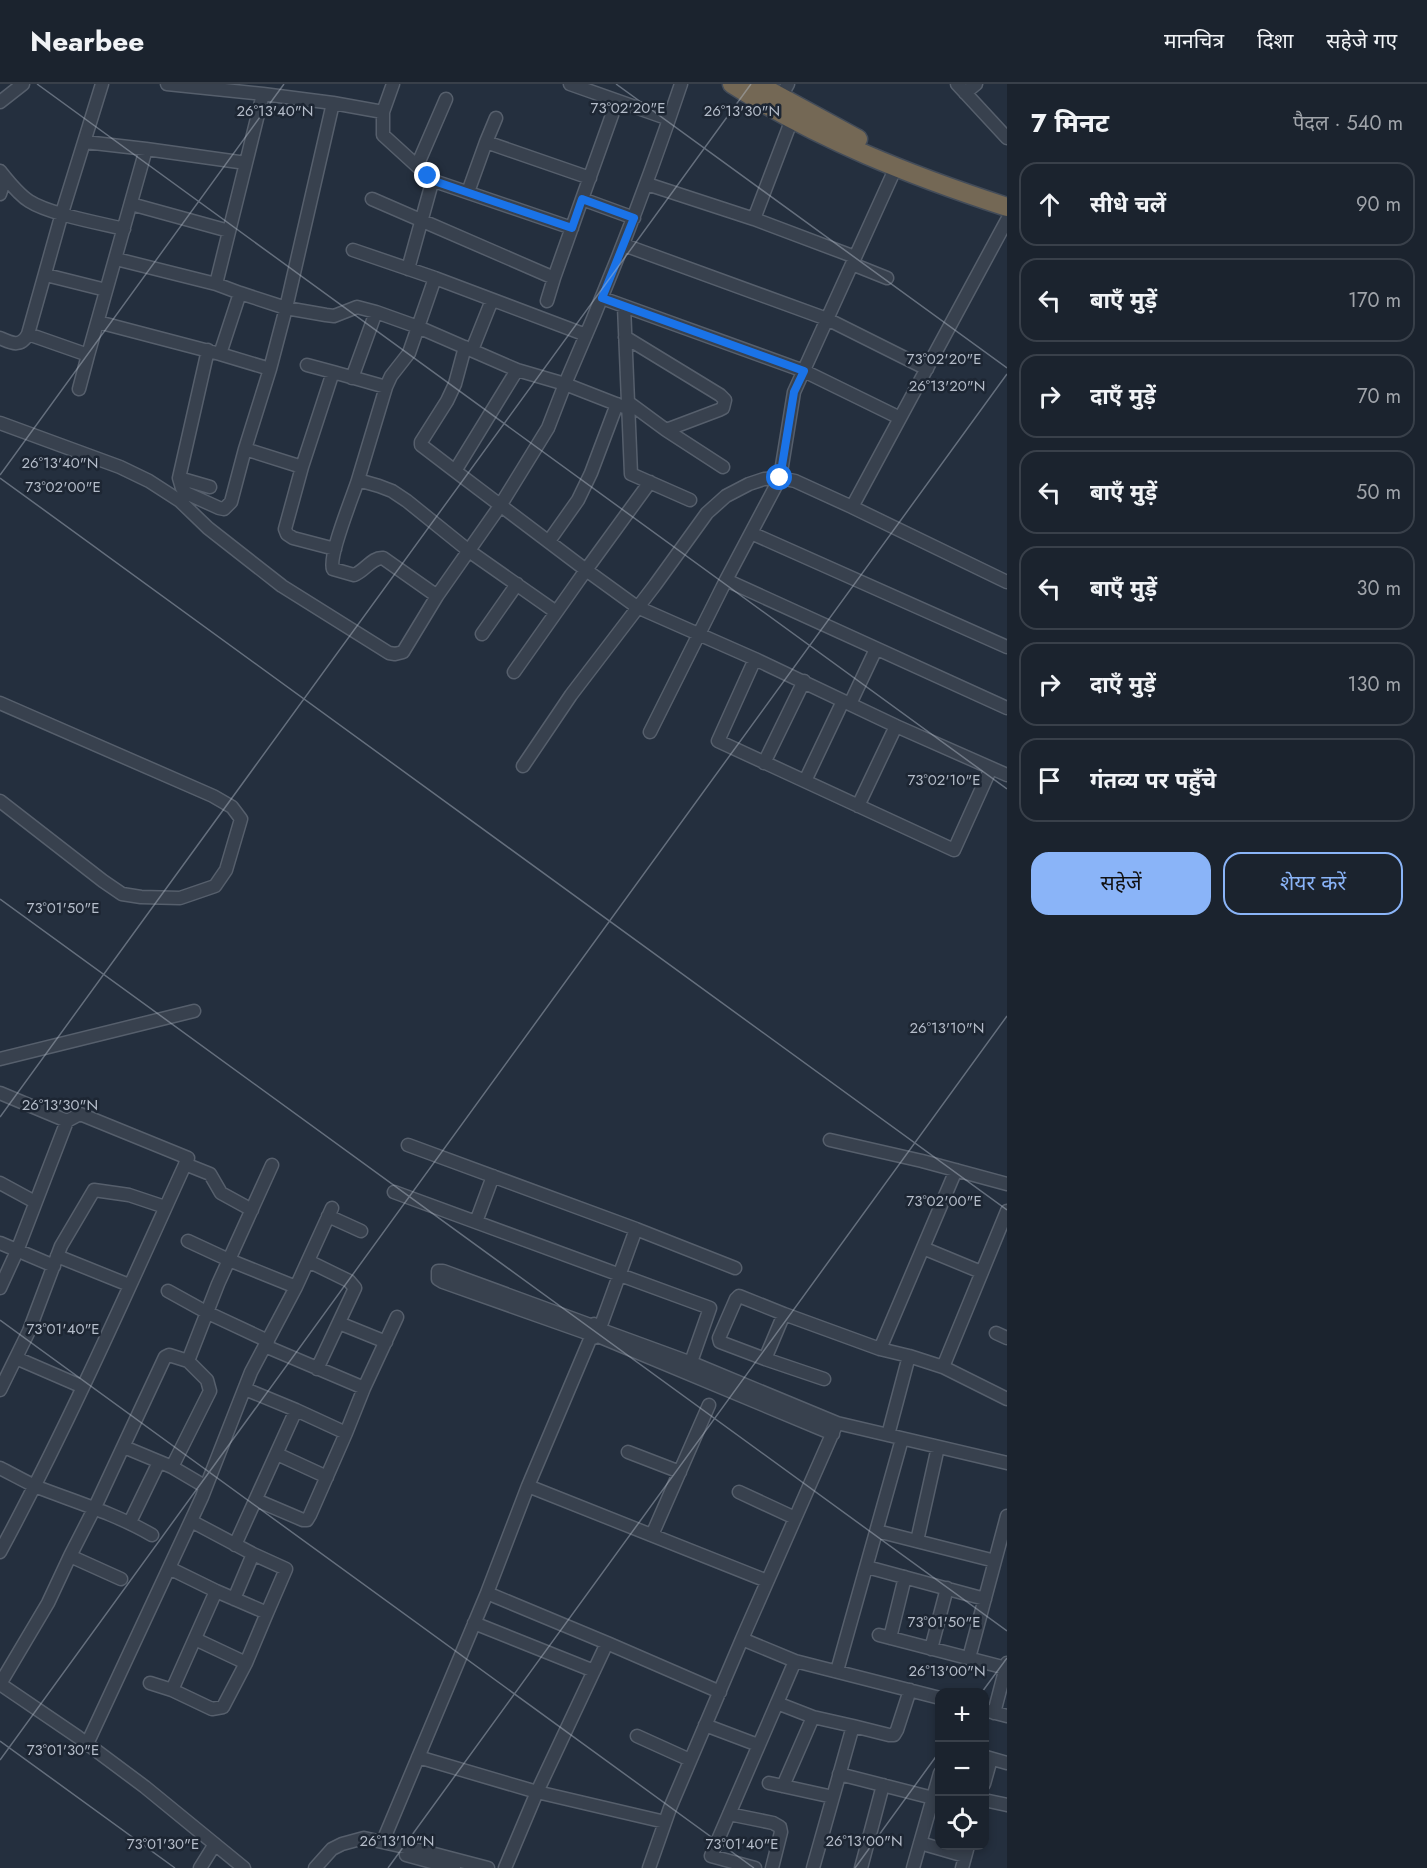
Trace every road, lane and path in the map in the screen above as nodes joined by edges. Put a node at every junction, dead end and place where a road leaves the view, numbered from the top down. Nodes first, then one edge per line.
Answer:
1 (23, 84) edge
2 (102, 84) edge
3 (166, 84) edge
4 (393, 84) edge
5 (570, 84) edge
6 (681, 84) edge
7 (732, 84) edge
8 (757, 84) edge
9 (976, 84) edge
10 (202, 86) edge
11 (961, 88) edge
12 (784, 91) edge
13 (263, 94) junction
14 (446, 99) dead end
15 (617, 101) junction
16 (0, 102) edge
17 (333, 103) junction
18 (383, 112) junction
19 (496, 118) dead end
20 (669, 119) junction
21 (792, 119) junction
22 (1007, 138) edge
23 (85, 142) junction
24 (486, 142) junction
25 (146, 149) junction
26 (246, 164) junction
27 (417, 166) junction
28 (896, 167) junction
29 (3, 174) edge
30 (590, 178) junction
31 (433, 179) junction
32 (647, 184) junction
33 (468, 192) junction
34 (0, 194) edge
35 (1007, 195) edge
36 (372, 199) dead end
37 (582, 199) junction
38 (130, 204) junction
39 (1007, 207) edge
40 (62, 213) junction
41 (634, 218) junction
42 (754, 219) junction
43 (1007, 220) edge
44 (422, 221) junction
45 (572, 228) junction
46 (124, 229) junction
47 (229, 231) junction
48 (624, 245) junction
49 (353, 250) dead end
50 (116, 259) junction
51 (853, 260) junction
52 (408, 269) junction
53 (46, 275) junction
54 (435, 278) junction
55 (554, 278) junction
56 (887, 278) dead end
57 (216, 284) junction
58 (106, 290) junction
59 (240, 293) junction
60 (602, 298) junction
61 (492, 300) junction
62 (546, 301) dead end
63 (624, 306) junction
64 (286, 308) junction
65 (376, 312) junction
66 (827, 319) junction
67 (98, 322) junction
68 (418, 327) junction
69 (28, 334) junction
70 (586, 335) junction
71 (625, 337) junction
72 (0, 338) edge
73 (468, 349) junction
74 (214, 352) junction
75 (88, 355) junction
76 (307, 365) dead end
77 (270, 369) junction
78 (927, 369) junction
79 (517, 370) junction
80 (804, 371) junction
81 (333, 372) junction
82 (352, 378) junction
83 (565, 384) junction
84 (386, 387) junction
85 (79, 389) dead end
86 (625, 405) junction
87 (900, 418) junction
88 (0, 423) edge
89 (666, 430) junction
90 (245, 449) junction
91 (302, 467) junction
92 (723, 467) dead end
93 (455, 471) junction
94 (179, 478) junction
95 (780, 478) junction
96 (358, 480) junction
97 (650, 482) junction
98 (210, 486) dead end
99 (690, 500) dead end
100 (500, 506) junction
101 (852, 507) junction
102 (751, 533) junction
103 (549, 541) junction
104 (335, 549) junction
105 (469, 551) junction
106 (586, 570) junction
107 (726, 580) junction
108 (1007, 582) edge
109 (518, 584) junction
110 (437, 596) junction
111 (637, 607) junction
112 (556, 612) junction
113 (482, 634) dead end
114 (699, 634) junction
115 (1007, 647) edge
116 (876, 649) junction
117 (755, 659) junction
118 (514, 672) dead end
119 (804, 681) junction
120 (0, 703) edge
121 (847, 703) junction
122 (1007, 708) edge
123 (896, 726) junction
124 (650, 732) dead end
125 (764, 763) junction
126 (523, 766) dead end
127 (991, 768) junction
128 (1007, 775) edge
129 (805, 782) junction
130 (0, 801) edge
131 (858, 806) junction
132 (195, 1011) dead end
133 (0, 1059) edge
134 (2, 1098) edge
135 (67, 1121) junction
136 (831, 1140) dead end
137 (408, 1145) dead end
138 (185, 1164) junction
139 (272, 1165) dead end
140 (956, 1170) junction
141 (493, 1176) junction
142 (0, 1183) edge
143 (1007, 1184) edge
144 (394, 1192) dead end
145 (35, 1202) junction
146 (165, 1207) junction
147 (252, 1210) junction
148 (1007, 1211) edge
149 (476, 1222) junction
150 (633, 1228) junction
151 (361, 1232) dead end
152 (188, 1241) dead end
153 (0, 1243) edge
154 (923, 1248) junction
155 (17, 1251) junction
156 (229, 1260) junction
157 (55, 1261) junction
158 (308, 1261) junction
159 (735, 1268) dead end
160 (981, 1272) junction
161 (616, 1273) junction
162 (129, 1285) junction
163 (296, 1287) junction
164 (0, 1288) edge
165 (168, 1290) dead end
166 (482, 1290) dead end
167 (207, 1312) junction
168 (784, 1314) junction
169 (396, 1317) dead end
170 (339, 1323) junction
171 (594, 1331) junction
172 (386, 1342) junction
173 (267, 1343) junction
174 (880, 1349) junction
175 (909, 1356) junction
176 (16, 1358) junction
177 (765, 1359) junction
178 (188, 1361) junction
179 (691, 1362) junction
180 (942, 1367) junction
181 (317, 1369) junction
182 (824, 1379) dead end
183 (83, 1387) junction
184 (364, 1388) junction
185 (245, 1389) junction
186 (0, 1390) edge
187 (1007, 1399) edge
188 (709, 1405) dead end
189 (296, 1410) junction
190 (835, 1428) junction
191 (346, 1433) junction
192 (888, 1435) junction
193 (902, 1438) junction
194 (124, 1447) junction
195 (938, 1447) junction
196 (628, 1452) dead end
197 (277, 1454) junction
198 (159, 1462) junction
199 (1007, 1462) edge
200 (172, 1467) junction
201 (0, 1468) edge
202 (680, 1472) junction
203 (327, 1477) junction
204 (35, 1486) junction
205 (528, 1486) junction
206 (206, 1487) junction
207 (739, 1492) dead end
208 (256, 1500) junction
209 (95, 1507) junction
210 (1007, 1516) edge
211 (795, 1518) junction
212 (191, 1521) junction
213 (130, 1522) junction
214 (877, 1531) junction
215 (152, 1535) dead end
216 (652, 1535) junction
217 (4, 1536) edge
218 (917, 1541) junction
219 (235, 1545) junction
220 (0, 1552) edge
221 (253, 1554) junction
222 (70, 1556) junction
223 (995, 1561) junction
224 (867, 1567) junction
225 (169, 1568) junction
226 (905, 1577) junction
227 (121, 1579) dead end
228 (767, 1581) junction
229 (947, 1588) junction
230 (216, 1591) junction
231 (487, 1593) junction
232 (234, 1599) junction
233 (985, 1599) junction
234 (267, 1613) junction
235 (474, 1623) junction
236 (195, 1639) junction
237 (742, 1639) junction
238 (607, 1642) junction
239 (931, 1648) junction
240 (969, 1658) junction
241 (795, 1661) junction
242 (246, 1663) junction
243 (1006, 1665) edge
244 (594, 1671) junction
245 (837, 1671) junction
246 (150, 1683) dead end
247 (0, 1684) edge
248 (172, 1690) junction
249 (910, 1690) junction
250 (720, 1692) junction
251 (935, 1697) edge
252 (777, 1702) junction
253 (989, 1712) edge
254 (1007, 1716) edge
255 (813, 1717) junction
256 (705, 1725) junction
257 (853, 1726) junction
258 (637, 1736) dead end
259 (87, 1744) junction
260 (758, 1745) junction
261 (418, 1757) junction
262 (989, 1758) edge
263 (690, 1760) junction
264 (1007, 1763) edge
265 (839, 1774) junction
266 (768, 1783) dead end
267 (883, 1785) junction
268 (783, 1786) junction
269 (935, 1789) edge
270 (537, 1792) junction
271 (833, 1797) junction
272 (933, 1797) junction
273 (989, 1801) edge
274 (1007, 1805) edge
275 (729, 1814) junction
276 (665, 1822) junction
277 (354, 1841) junction
278 (383, 1841) junction
279 (920, 1843) junction
280 (215, 1844) junction
281 (965, 1856) edge
282 (200, 1868) edge
283 (244, 1868) edge
284 (315, 1868) edge
285 (454, 1868) edge
286 (488, 1868) edge
287 (505, 1868) edge
288 (649, 1868) edge
289 (755, 1868) edge
290 (772, 1868) edge
291 (813, 1868) edge
292 (861, 1868) edge
293 (913, 1868) edge

1 - 16 street
2 - 23 street
3 - 10 street
4 - 18 street
5 - 15 street
6 - 20 street
7 - 21 highway
8 - 12 highway
9 - 11 street
10 - 13 street
11 - 22 street
12 - 35 highway
13 - 17 street
13 - 26 street
14 - 27 street
15 - 20 street
15 - 30 street
17 - 18 street
17 - 64 street
18 - 27 street
19 - 24 street
20 - 32 street
21 - 28 highway
21 - 42 street
23 - 25 street
23 - 40 street
24 - 30 street
24 - 33 street
25 - 26 street
25 - 38 street
26 - 47 street
27 - 31 street
28 - 39 highway
28 - 51 street
29 - 34 street
29 - 40 street
30 - 37 street
31 - 33 street
31 - 44 street
32 - 41 street
32 - 42 street
33 - 45 street
36 - 44 street
37 - 41 street
37 - 45 street
38 - 46 street
38 - 47 street
40 - 46 street
40 - 53 street
41 - 48 street
42 - 51 street
43 - 78 street
44 - 52 street
44 - 55 street
45 - 55 street
46 - 50 street
47 - 57 street
48 - 60 street
48 - 66 street
49 - 52 street
50 - 57 street
50 - 58 street
51 - 56 street
51 - 66 street
52 - 54 street
53 - 58 street
53 - 69 street
54 - 61 street
54 - 68 street
55 - 62 street
57 - 59 street
58 - 67 street
59 - 64 street
59 - 74 street
60 - 63 street
60 - 70 street
61 - 70 street
61 - 73 street
63 - 71 street
63 - 80 street
64 - 65 street
64 - 77 street
65 - 68 street
65 - 82 street
66 - 78 street
66 - 80 street
67 - 74 street
67 - 75 street
68 - 73 street
68 - 84 street
69 - 72 street
69 - 75 street
70 - 83 street
71 - 86 street
71 - 89 street
73 - 79 street
73 - 93 street
74 - 77 street
74 - 94 street
75 - 85 street
76 - 81 street
77 - 90 street
78 - 87 street
79 - 83 street
79 - 93 street
80 - 87 street
80 - 95 street
81 - 82 street
81 - 91 street
82 - 84 street
83 - 86 street
83 - 100 street
84 - 96 street
86 - 89 street
86 - 97 street
86 - 103 street
87 - 101 street
88 - 110 street
89 - 92 street
90 - 91 street
90 - 94 street
91 - 104 street
93 - 100 street
94 - 98 street
95 - 101 street
95 - 102 street
95 - 111 street
96 - 104 street
96 - 105 street
97 - 99 street
97 - 106 street
100 - 103 street
100 - 105 street
101 - 108 street
102 - 107 street
102 - 115 street
103 - 106 street
104 - 110 street
105 - 109 street
105 - 110 street
106 - 111 street
106 - 112 street
107 - 114 street
107 - 116 street
109 - 112 street
109 - 113 street
111 - 114 street
111 - 126 street
112 - 118 street
114 - 117 street
114 - 124 street
116 - 121 street
116 - 122 street
117 - 119 street
117 - 125 street
119 - 121 street
119 - 125 street
120 - 130 street
121 - 123 street
121 - 129 street
123 - 127 street
123 - 131 street
125 - 129 street
127 - 128 street
127 - 131 street
129 - 131 street
132 - 133 street
134 - 135 street
135 - 138 street
135 - 145 street
136 - 140 street
137 - 141 street
138 - 146 street
138 - 147 street
139 - 147 street
140 - 143 street
140 - 154 street
141 - 149 street
141 - 150 street
142 - 145 street
144 - 149 street
145 - 155 street
146 - 157 street
146 - 162 street
147 - 156 street
148 - 160 street
149 - 161 street
150 - 159 street
150 - 161 street
151 - 158 street
152 - 156 street
153 - 155 street
154 - 160 street
154 - 174 street
155 - 157 street
155 - 164 street
156 - 163 street
156 - 167 street
157 - 162 street
157 - 176 street
158 - 163 street
158 - 170 street
160 - 180 street
161 - 171 street
161 - 179 street
162 - 183 street
163 - 173 street
165 - 167 street
166 - 171 street
167 - 173 street
167 - 178 street
168 - 174 street
168 - 177 street
168 - 177 street
169 - 172 street
170 - 172 street
170 - 181 street
171 - 179 street
171 - 190 street
171 - 205 street
172 - 184 street
173 - 181 street
173 - 185 street
174 - 175 street
175 - 180 street
175 - 192 street
176 - 183 street
176 - 186 street
177 - 182 street
178 - 194 street
178 - 200 street
179 - 190 street
180 - 187 street
181 - 184 street
183 - 204 street
184 - 191 street
185 - 189 street
185 - 206 street
188 - 202 street
189 - 191 street
189 - 197 street
190 - 192 street
190 - 211 street
191 - 203 street
192 - 193 street
193 - 195 street
193 - 214 street
194 - 198 street
194 - 209 street
195 - 199 street
195 - 218 street
196 - 202 street
197 - 203 street
197 - 208 street
198 - 200 street
198 - 213 street
200 - 206 street
201 - 204 street
202 - 216 street
203 - 208 street
204 - 209 street
204 - 217 street
205 - 216 street
205 - 231 street
206 - 212 street
207 - 211 street
208 - 219 street
209 - 213 street
209 - 222 street
210 - 223 street
211 - 228 street
212 - 219 street
212 - 225 street
213 - 215 street
214 - 218 street
214 - 224 street
216 - 228 street
217 - 220 street
218 - 223 street
219 - 221 street
221 - 232 street
221 - 234 street
222 - 227 street
222 - 247 street
223 - 233 street
224 - 226 street
224 - 245 street
225 - 230 street
225 - 259 street
226 - 229 street
226 - 239 street
228 - 237 street
229 - 233 street
229 - 239 street
230 - 232 street
230 - 236 street
231 - 235 street
231 - 238 street
232 - 234 street
233 - 240 street
234 - 242 street
235 - 244 street
235 - 261 street
236 - 242 street
236 - 248 street
237 - 241 street
237 - 250 street
238 - 244 street
238 - 250 street
239 - 240 street
240 - 243 street
241 - 245 street
241 - 252 street
242 - 248 street
243 - 253 street
244 - 270 street
245 - 249 street
246 - 248 street
247 - 259 street
249 - 251 street
249 - 257 street
250 - 256 street
252 - 255 street
252 - 260 street
253 - 254 street
255 - 257 street
255 - 268 street
256 - 260 street
256 - 263 street
257 - 265 street
258 - 263 street
259 - 280 street
260 - 275 street
261 - 270 street
261 - 278 street
262 - 264 street
263 - 276 street
265 - 267 street
265 - 271 street
266 - 268 street
267 - 272 street
267 - 292 street
268 - 271 street
269 - 272 street
270 - 276 street
270 - 287 street
271 - 291 street
272 - 279 street
273 - 274 street
275 - 289 street
275 - 290 street
276 - 288 street
277 - 278 street
277 - 284 street
277 - 285 street
278 - 286 street
279 - 281 street
279 - 293 street
280 - 282 street
280 - 283 street

